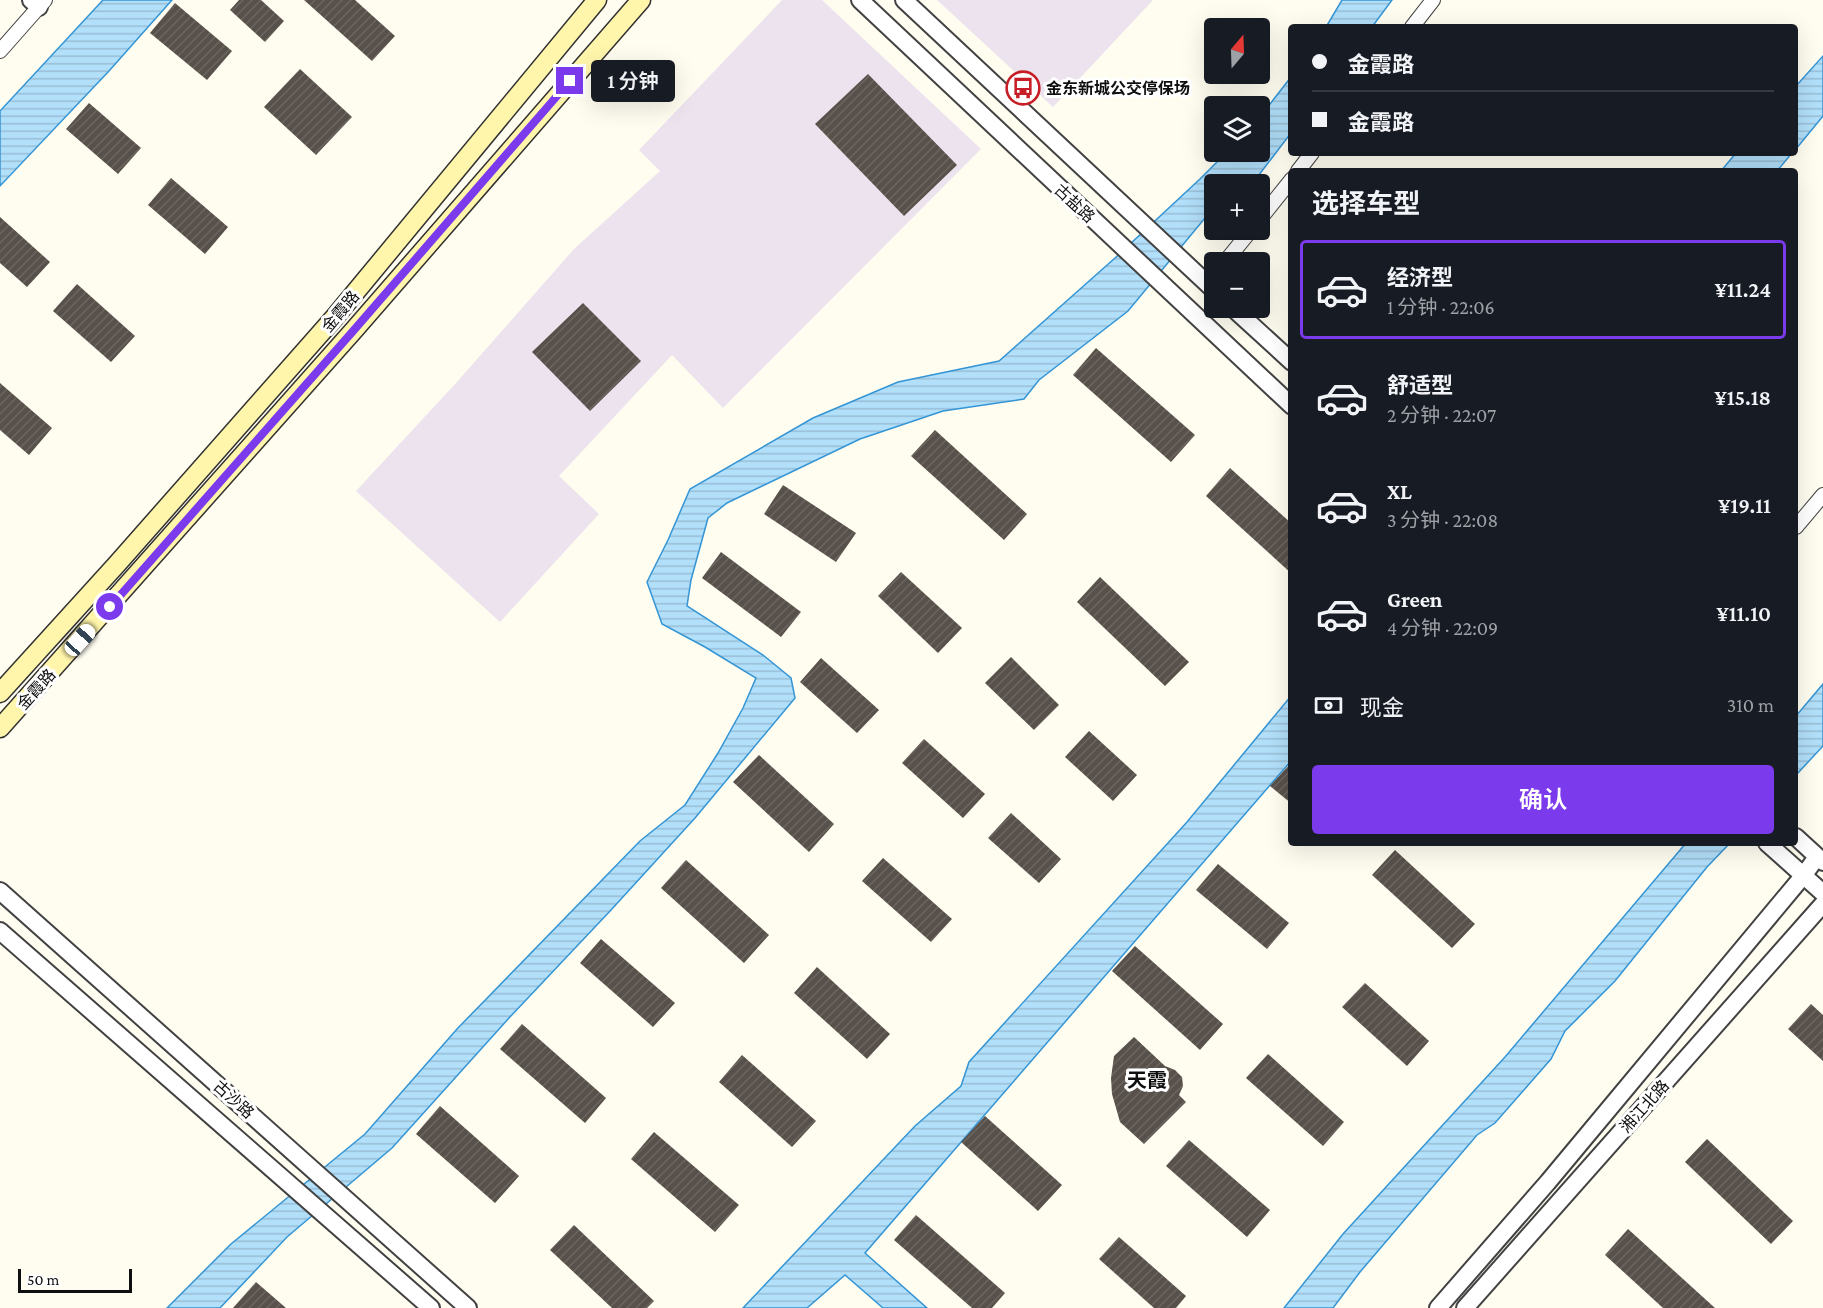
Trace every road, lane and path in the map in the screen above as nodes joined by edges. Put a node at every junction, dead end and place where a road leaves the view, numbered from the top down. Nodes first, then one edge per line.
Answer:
1 (597, 0) edge
2 (641, 0) edge
3 (860, 0) edge
4 (904, 0) edge
5 (1433, 0) edge
6 (39, 2) edge
7 (1414, 24) edge
8 (0, 51) edge
9 (1310, 156) edge
10 (1300, 168) edge
11 (1288, 184) edge
12 (1270, 206) edge
13 (1243, 240) edge
14 (1233, 252) edge
15 (1204, 278) edge
16 (1244, 318) edge
17 (1288, 358) edge
18 (1288, 402) edge
19 (1823, 495) edge
20 (1798, 525) edge
21 (0, 693) edge
22 (0, 728) edge
23 (1798, 839) edge
24 (1770, 846) edge
25 (1820, 860) edge
26 (1803, 876) junction
27 (0, 891) edge
28 (1823, 893) edge
29 (1823, 904) edge
30 (0, 931) edge
31 (431, 1308) edge
32 (468, 1308) edge
33 (1438, 1308) edge
34 (1465, 1308) edge

1 - 21 main road, 金霞路
2 - 22 main road, 金霞路
3 - 18 street, 古盐路
4 - 15 street, 古盐路
5 - 7 street
6 - 8 street
9 - 10 street
11 - 12 street
13 - 14 street
16 - 17 street
19 - 20 street
23 - 25 street
24 - 26 street
25 - 26 street
26 - 28 street
26 - 33 street
27 - 32 street, 古沙路
29 - 34 street, 湘江北路
30 - 31 street, 古沙路

